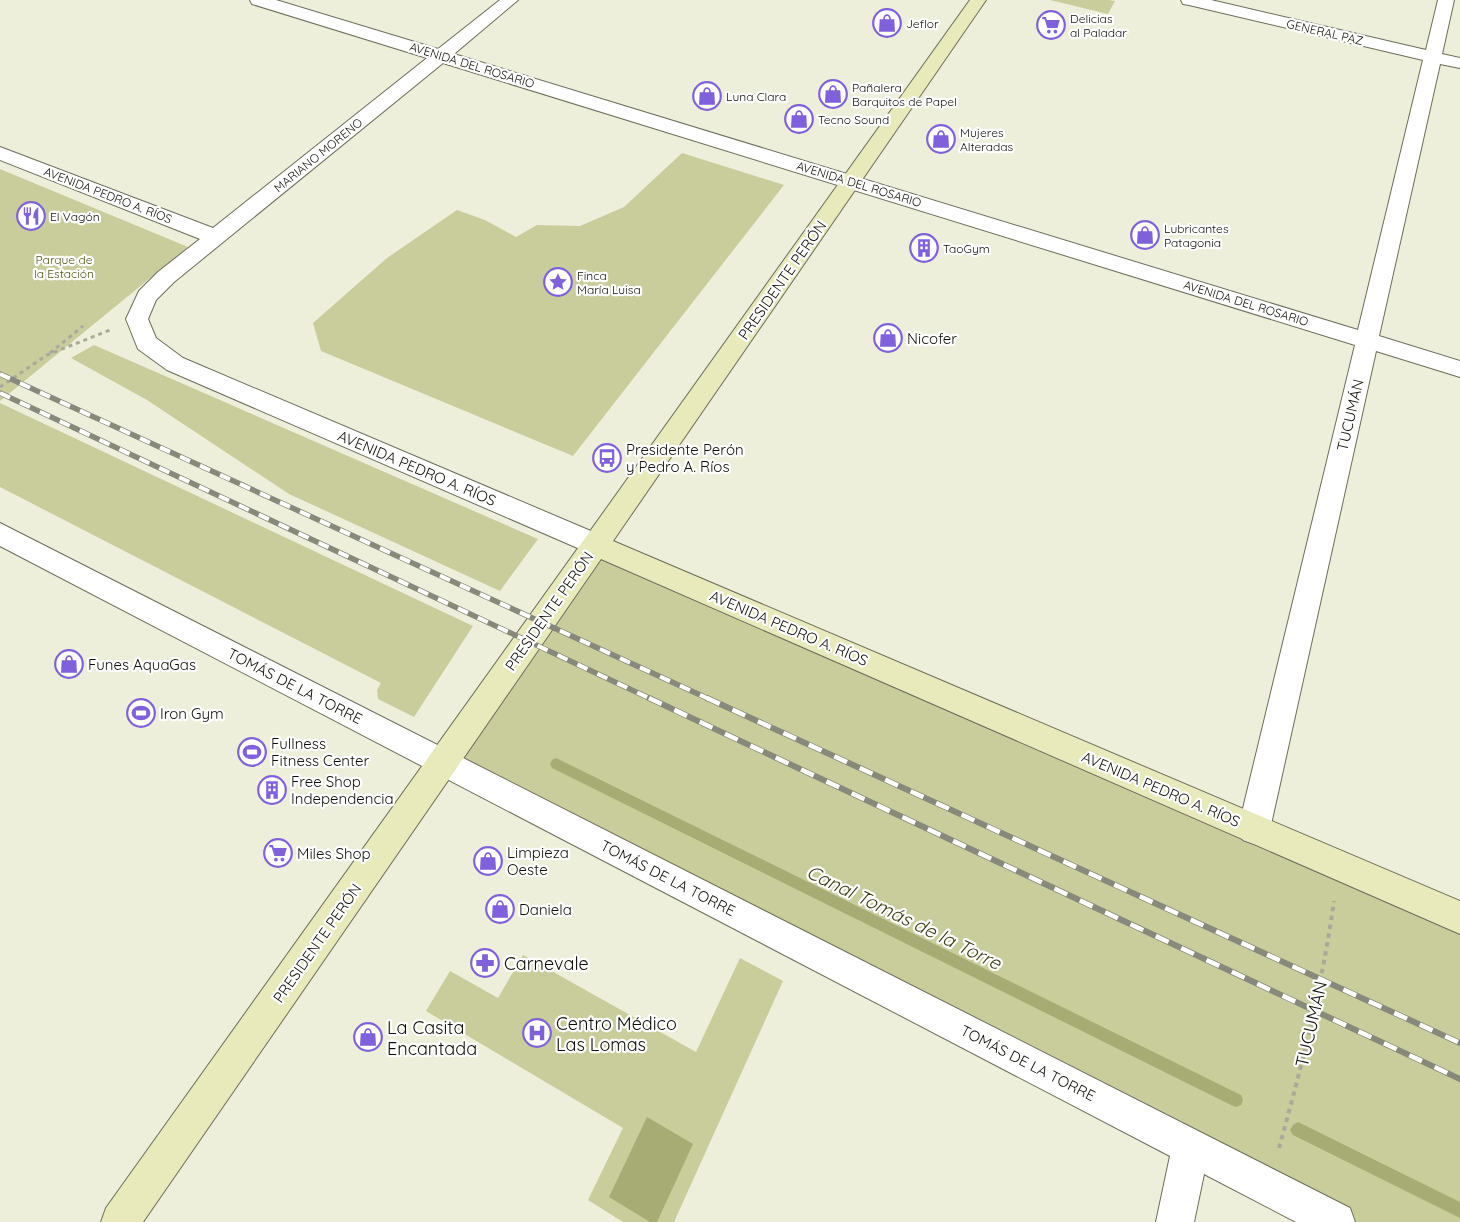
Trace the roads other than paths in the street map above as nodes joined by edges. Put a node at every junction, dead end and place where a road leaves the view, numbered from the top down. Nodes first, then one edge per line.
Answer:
1 (258, 0) edge
2 (510, 0) edge
3 (978, 0) edge
4 (1189, 0) edge
5 (1446, 0) edge
6 (441, 56) junction
7 (1433, 57) junction
8 (1460, 63) edge
9 (0, 153) edge
10 (851, 181) junction
11 (215, 237) junction
12 (137, 319) joint
13 (1367, 340) junction
14 (1460, 369) edge
15 (0, 534) edge
16 (596, 545) junction
17 (444, 762) junction
18 (1254, 829) junction
19 (1460, 918) edge
20 (1191, 1147) junction
21 (120, 1222) edge
22 (1175, 1222) edge
23 (1336, 1222) edge

1 - 6 street, AVENIDA DEL ROSARIO
2 - 6 street, MARIANO MORENO
3 - 10 main road, PRESIDENTE PERÓN
4 - 7 street, GENERAL PAZ
5 - 7 street, TUCUMÁN
6 - 10 street, AVENIDA DEL ROSARIO
6 - 11 street, MARIANO MORENO
7 - 8 street, GENERAL PAZ
7 - 13 street, TUCUMÁN
9 - 11 street, AVENIDA PEDRO A. RÍOS
10 - 13 street, AVENIDA DEL ROSARIO
10 - 16 main road, PRESIDENTE PERÓN
11 - 12 street, MARIANO MORENO
12 - 16 street, AVENIDA PEDRO A. RÍOS
13 - 14 street, AVENIDA DEL ROSARIO
13 - 18 street, TUCUMÁN
15 - 17 street, TOMÁS DE LA TORRE
16 - 17 main road, PRESIDENTE PERÓN
16 - 18 main road, AVENIDA PEDRO A. RÍOS
17 - 20 street, TOMÁS DE LA TORRE
17 - 21 main road, PRESIDENTE PERÓN
18 - 19 main road, AVENIDA PEDRO A. RÍOS
20 - 22 street
20 - 23 street, TOMÁS DE LA TORRE

